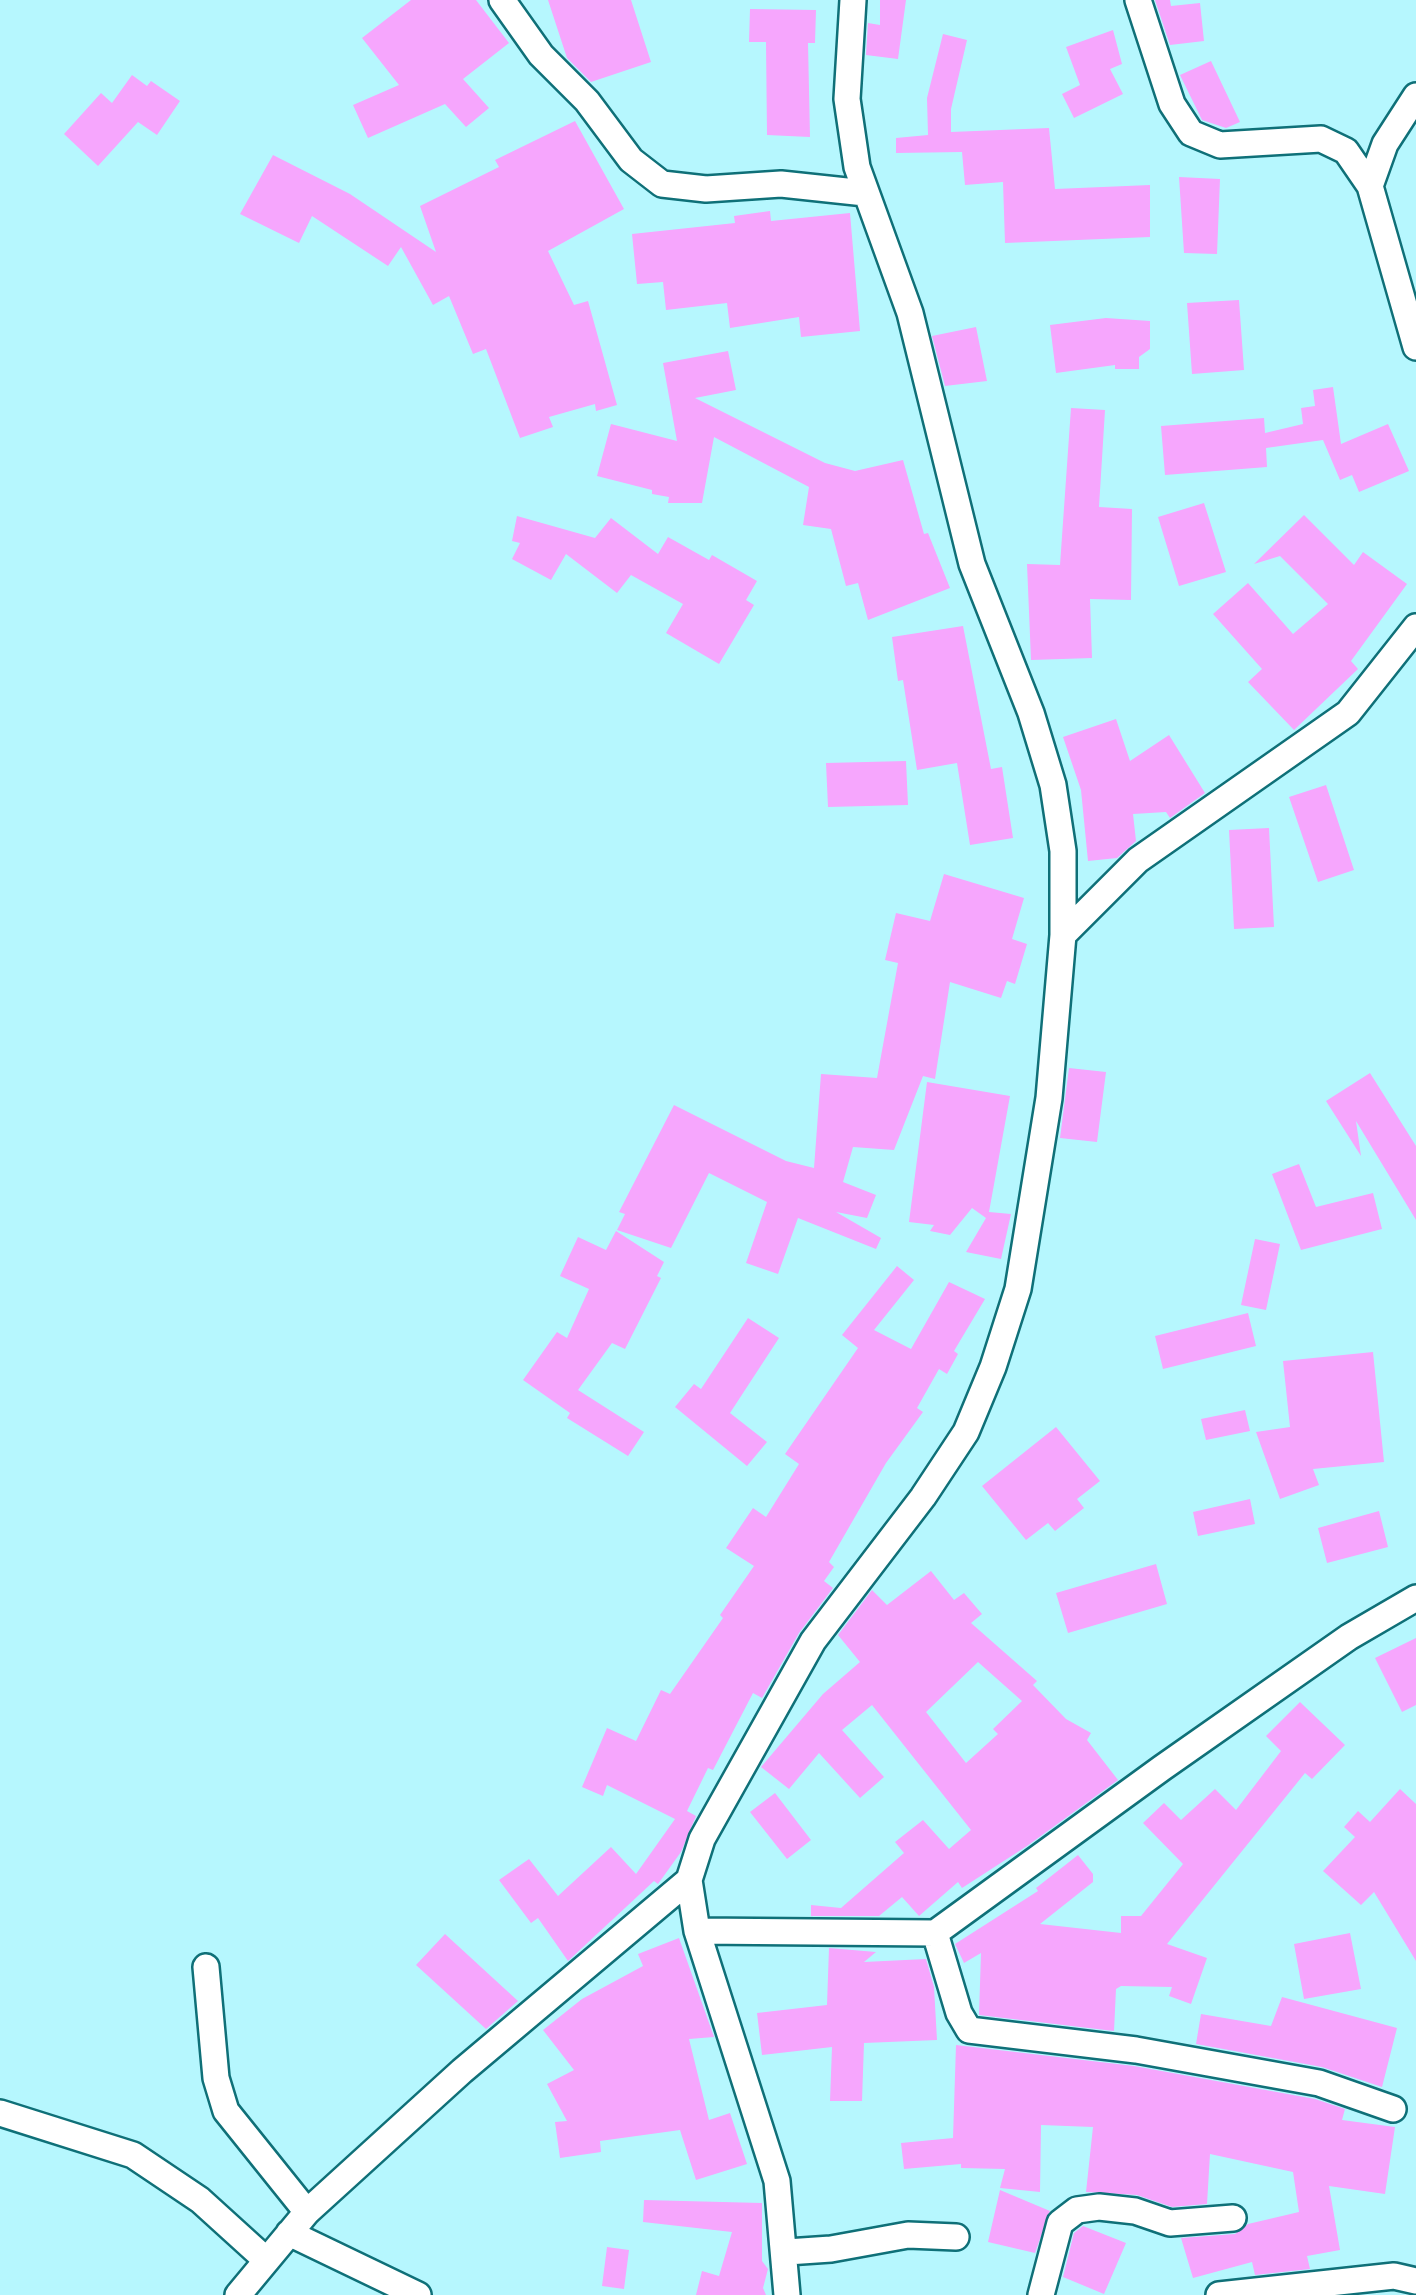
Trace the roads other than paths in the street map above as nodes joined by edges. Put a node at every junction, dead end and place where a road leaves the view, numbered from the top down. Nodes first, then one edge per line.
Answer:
1 (502, 0) edge
2 (853, 0) edge
3 (1138, 0) edge
4 (1416, 96) edge
5 (1370, 186) junction
6 (865, 193) junction
7 (1416, 348) edge
8 (1416, 626) edge
9 (1063, 935) junction
10 (1416, 1598) edge
11 (688, 1880) junction
12 (697, 1932) junction
13 (936, 1933) junction
14 (206, 1967) dead end
15 (1393, 2109) dead end
16 (0, 2113) edge
17 (307, 2212) junction
18 (1232, 2218) dead end
19 (290, 2233) junction
20 (956, 2238) dead end
21 (786, 2252) junction
22 (265, 2260) junction
23 (1416, 2281) edge
24 (238, 2295) edge
25 (418, 2295) edge
26 (787, 2295) edge
27 (1040, 2295) edge
28 (1218, 2295) edge

1 - 6 street
2 - 6 street
3 - 5 street
4 - 5 street
5 - 7 street
6 - 9 street
8 - 9 street
9 - 11 street
10 - 13 street
11 - 12 street
11 - 17 street
12 - 13 street
12 - 21 street
13 - 15 street
14 - 17 street
16 - 22 street
17 - 19 street
18 - 27 street
19 - 22 street
19 - 25 street
20 - 21 street
21 - 26 street
22 - 24 street
23 - 28 street

